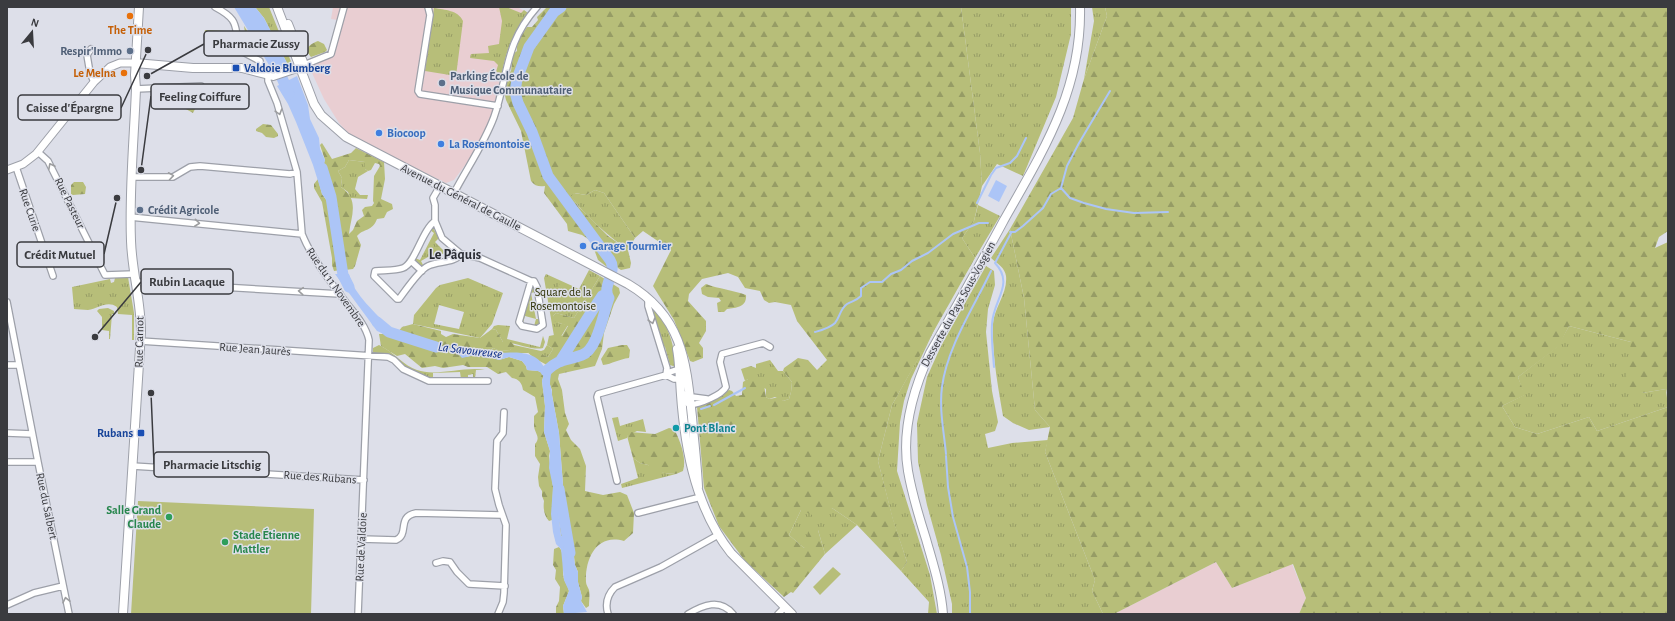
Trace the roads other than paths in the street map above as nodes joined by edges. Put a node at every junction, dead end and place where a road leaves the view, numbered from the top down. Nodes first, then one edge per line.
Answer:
1 (140, 7) edge
2 (215, 7) edge
3 (278, 7) edge
4 (344, 7) edge
5 (428, 7) edge
6 (537, 7) edge
7 (1080, 7) edge
8 (91, 49) dead end
9 (135, 62) junction
10 (163, 66) junction
11 (300, 67) junction
12 (267, 75) junction
13 (94, 82) junction
14 (201, 86) dead end
15 (137, 87) junction
16 (498, 106) junction
17 (38, 152) junction
18 (16, 167) junction
19 (7, 170) edge
20 (297, 172) junction
21 (132, 177) junction
22 (440, 186) junction
23 (454, 193) junction
24 (130, 217) junction
25 (434, 221) junction
26 (302, 234) junction
27 (461, 254) junction
28 (411, 261) junction
29 (422, 271) junction
30 (53, 276) dead end
31 (135, 278) junction
32 (531, 281) junction
33 (340, 294) junction
34 (647, 296) junction
35 (7, 302) edge
36 (8, 311) edge
37 (10, 331) edge
38 (675, 337) junction
39 (140, 341) junction
40 (770, 347) dead end
41 (369, 356) junction
42 (7, 365) edge
43 (19, 365) junction
44 (679, 372) junction
45 (666, 375) junction
46 (488, 381) dead end
47 (681, 389) junction
48 (690, 396) junction
49 (708, 399) junction
50 (690, 405) junction
51 (504, 412) dead end
52 (7, 433) edge
53 (32, 434) junction
54 (7, 462) edge
55 (38, 462) junction
56 (132, 466) junction
57 (364, 480) junction
58 (617, 481) dead end
59 (698, 488) junction
60 (700, 497) junction
61 (638, 513) dead end
62 (502, 515) junction
63 (718, 535) junction
64 (362, 539) junction
65 (436, 563) dead end
66 (63, 586) junction
67 (505, 586) junction
68 (7, 605) edge
69 (785, 607) junction
70 (69, 614) edge
71 (124, 614) edge
72 (358, 614) edge
73 (498, 614) edge
74 (608, 614) edge
75 (688, 614) edge
76 (733, 614) edge
77 (778, 614) edge
78 (792, 614) edge
79 (943, 614) edge

1 - 9 main road, Rue Carnot
2 - 12 street, Rue du 11 Novembre
3 - 11 main road, Avenue du Général de Gaulle
4 - 11 street
5 - 16 street
6 - 16 street
7 - 79 main road, Desserte du Pays Sous-Vosgien
8 - 13 street
9 - 10 main road
9 - 13 street
9 - 15 main road, Rue Carnot
10 - 12 main road
10 - 15 main road
11 - 12 main road
11 - 22 main road, Avenue du Général de Gaulle
12 -> 20 street, Rue du 11 Novembre
13 - 17 street
14 - 15 street
15 - 21 main road, Rue Carnot
16 - 23 street
17 - 18 street
31 -> 17 street, Rue Pasteur
18 - 19 street
18 - 30 street, Rue Curie
21 -> 20 street
20 - 26 street, Rue du 11 Novembre
21 - 24 main road, Rue Carnot
22 - 23 main road, Avenue du Général de Gaulle
22 - 25 street
23 - 34 main road, Avenue du Général de Gaulle
24 -> 26 street
24 - 31 main road, Rue Carnot
25 - 27 street
25 - 28 street
26 - 33 street, Rue du 11 Novembre
27 - 29 street
27 - 32 street
28 - 29 street
28 - 29 street
33 -> 31 street
31 - 39 main road, Rue Carnot
32 - 32 street
33 - 41 street, Rue du 11 Novembre
34 - 38 main road, Avenue du Général de Gaulle
34 -> 45 street
35 - 36 street, Rue du Salbert
36 - 37 street, Rue du Salbert
37 - 43 street, Rue du Salbert
38 - 44 main road
38 - 48 main road, Avenue du Général de Gaulle
39 - 41 street, Rue Jean Jaurès
39 - 56 main road, Rue Carnot
40 - 49 street
41 - 46 street, Rue Jean Jaurès
41 - 57 street, Rue du 11 Novembre
42 - 43 street
43 - 53 street, Rue du Salbert
44 - 45 street
44 - 45 street
44 - 47 main road
44 - 48 street
45 - 58 street
47 - 50 street
47 - 59 main road
48 - 49 street
48 - 50 main road, Avenue du Général de Gaulle
49 - 50 street
50 - 59 main road, Avenue du Général de Gaulle
51 - 62 street
52 - 53 street
53 - 55 street, Rue du Salbert
54 - 55 street
55 - 66 street, Rue du Salbert
56 - 57 street, Rue des Rubans
56 - 71 main road, Rue Carnot
57 - 64 street, Rue de Valdoie
59 - 60 main road
60 - 61 street
60 - 63 main road
62 - 64 street
62 - 67 street
63 - 69 main road
63 - 74 street
64 - 72 street, Rue de Valdoie
65 - 67 street
66 - 68 street
70 -> 66 street, Rue du Salbert
67 - 73 street
69 - 77 street
69 - 78 main road
75 - 76 street

